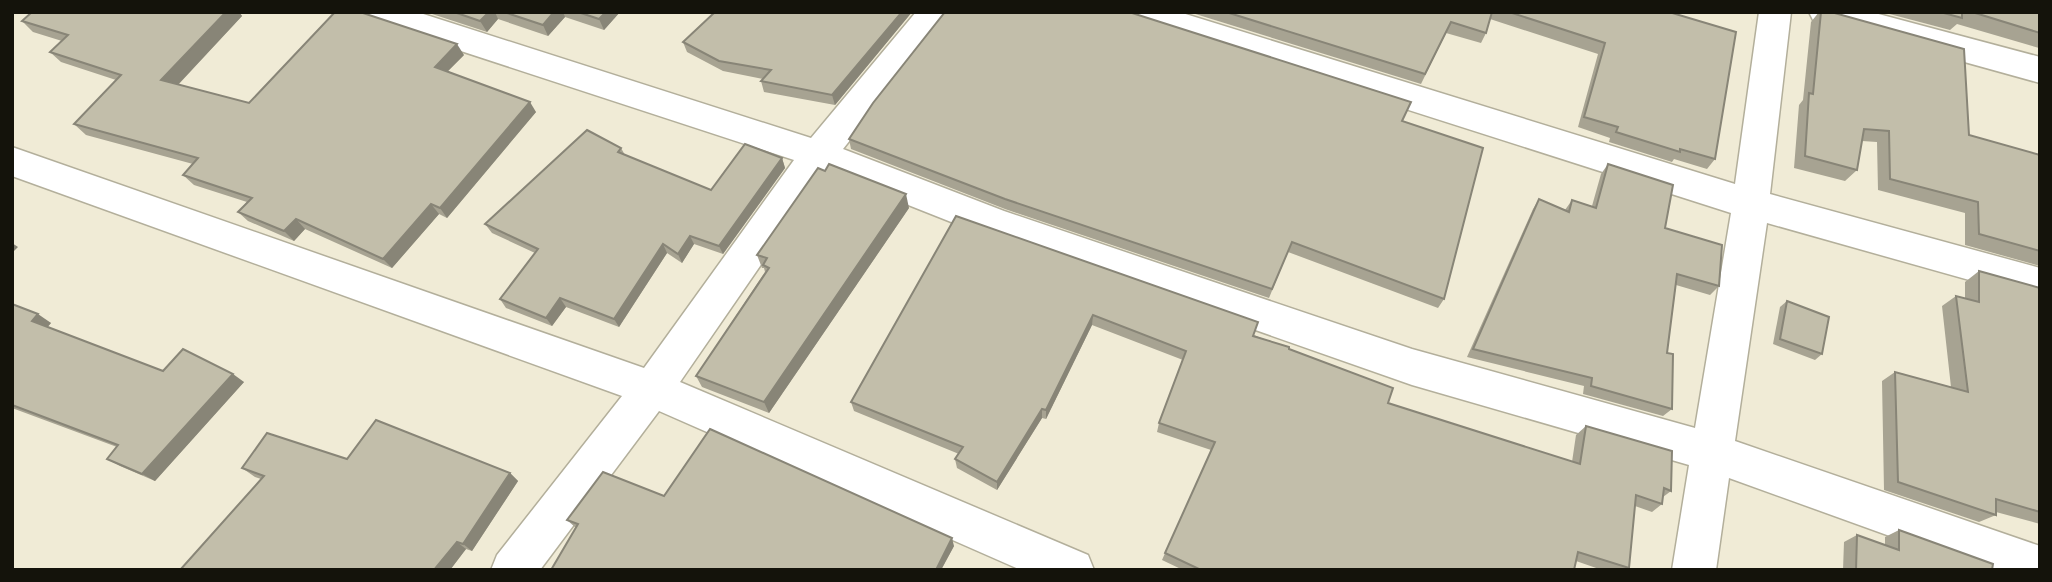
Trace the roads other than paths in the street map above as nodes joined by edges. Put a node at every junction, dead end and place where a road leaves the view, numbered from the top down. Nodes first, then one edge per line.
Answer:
1 (378, 12) edge
2 (935, 12) edge
3 (1139, 12) edge
4 (1775, 12) edge
5 (1825, 12) edge
6 (2040, 70) edge
7 (818, 153) junction
8 (12, 161) edge
9 (1751, 204) junction
10 (2040, 284) edge
11 (652, 389) junction
12 (1711, 452) junction
13 (2040, 568) edge
14 (513, 570) edge
15 (1072, 570) edge
16 (1694, 570) edge

1 - 7 street
2 - 7 street
3 - 9 street
4 - 9 street
5 - 6 street
7 - 11 street
7 - 12 street
8 - 11 street
9 - 10 street
9 - 12 street
11 - 14 street
11 - 15 street
12 - 13 street
12 - 16 street

